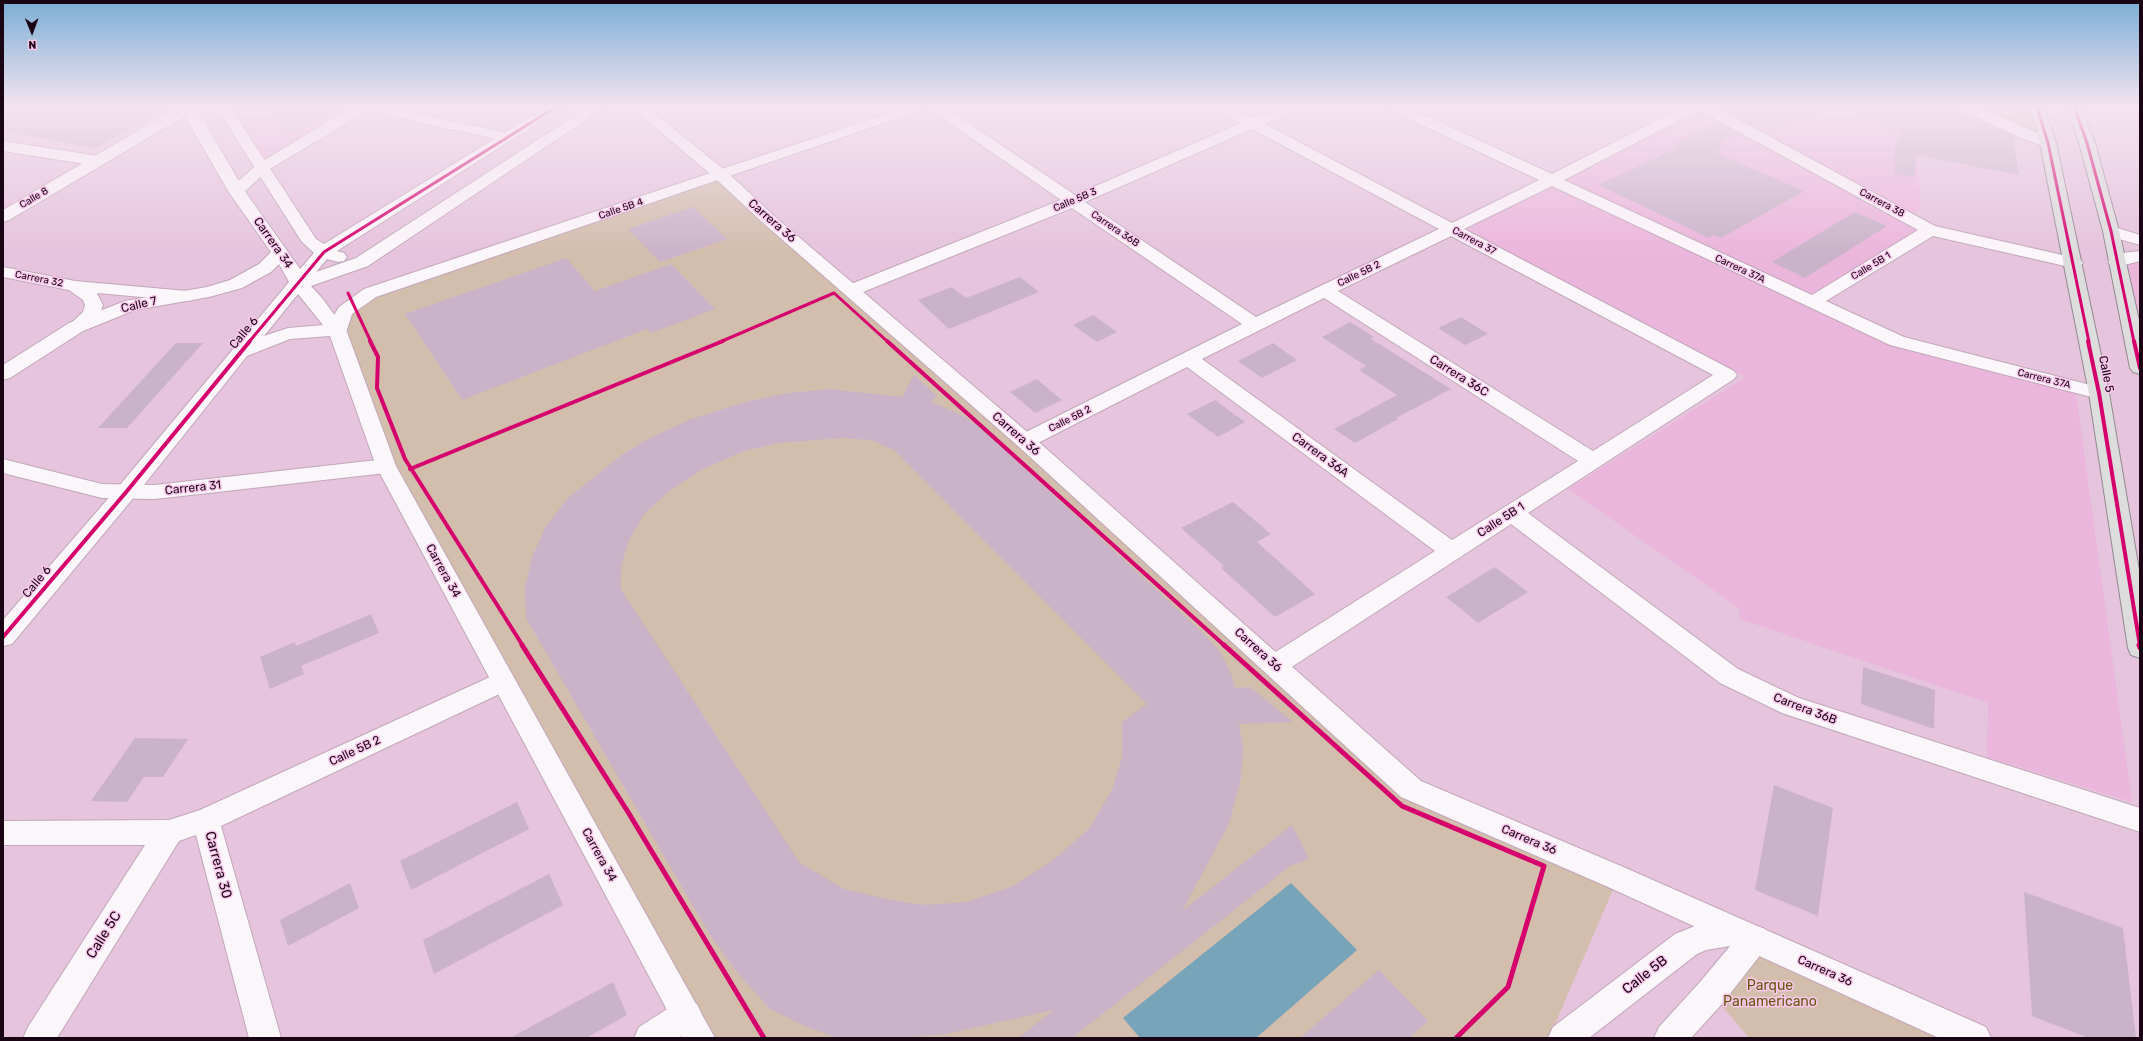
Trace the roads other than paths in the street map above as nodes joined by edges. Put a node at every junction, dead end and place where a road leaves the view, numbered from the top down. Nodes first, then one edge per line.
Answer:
1 (64, 156) edge
2 (107, 156) edge
3 (216, 156) edge
4 (255, 156) edge
5 (282, 156) edge
6 (477, 156) edge
7 (524, 156) edge
8 (697, 156) edge
9 (778, 156) edge
10 (1006, 156) edge
11 (1180, 156) edge
12 (1312, 156) edge
13 (1497, 156) edge
14 (1599, 156) edge
15 (1793, 156) edge
16 (2051, 156) edge
17 (2090, 156) edge
18 (98, 161) junction
19 (263, 167) junction
20 (721, 175) junction
21 (1550, 181) junction
22 (236, 190) junction
23 (1074, 202) junction
24 (3, 217) edge
25 (1450, 229) junction
26 (1930, 230) junction
27 (2111, 231) junction
28 (2140, 240) edge
29 (324, 252) junction
30 (280, 253) junction
31 (2140, 256) edge
32 (362, 262) junction
33 (2117, 262) junction
34 (2074, 263) junction
35 (3, 272) edge
36 (299, 284) junction
37 (75, 286) junction
38 (852, 290) junction
39 (1325, 291) junction
40 (187, 296) junction
41 (1812, 302) junction
42 (1255, 325) junction
43 (76, 327) junction
44 (338, 332) junction
45 (238, 356) junction
46 (1188, 358) junction
47 (2140, 368) edge
48 (3, 374) edge
49 (1727, 375) joint
50 (2099, 393) junction
51 (1025, 441) junction
52 (1594, 461) junction
53 (3, 466) edge
54 (386, 466) junction
55 (127, 492) junction
56 (1512, 513) junction
57 (1452, 552) junction
58 (3, 637) edge
59 (2140, 648) edge
60 (1275, 665) junction
61 (504, 681) junction
62 (206, 820) junction
63 (2140, 820) edge
64 (169, 832) junction
65 (3, 833) edge
66 (1744, 935) junction
67 (693, 1026) edge
68 (39, 1038) edge
69 (265, 1038) edge
70 (650, 1038) edge
71 (1564, 1038) edge
72 (1670, 1038) edge
73 (1975, 1038) edge

1 - 18 street
2 - 18 street, Calle 8
3 - 22 street, Carrera 34
4 - 19 street
5 - 19 street
6 - 29 street, Calle 6
7 - 32 street
8 - 20 street, Carrera 36
9 - 20 street, Calle 5B 4
10 - 23 street, Carrera 36B
11 - 23 street, Calle 5B 3
12 - 25 street, Carrera 37
13 - 21 street, Carrera 37A
14 - 21 street, Calle 5B 2
15 - 26 street, Carrera 38
16 - 34 main road, Calle 5
17 - 27 main road
18 - 24 street, Calle 8
19 - 22 street
19 - 29 street
20 - 38 street, Carrera 36
20 - 44 street, Calle 5B 4
21 - 25 street, Calle 5B 2
21 - 41 street, Carrera 37A
22 - 30 street, Carrera 34
23 - 38 street, Calle 5B 3
23 - 42 street, Carrera 36B
25 - 39 street, Calle 5B 2
25 - 49 street, Carrera 37
26 - 34 street, Carrera 38
26 - 41 street, Calle 5B 1
27 - 28 street
27 - 33 main road
29 - 32 street
29 - 36 street, Calle 6
30 - 36 street, Carrera 34
30 - 40 street, Calle 7
31 - 33 street
32 - 36 street
33 - 47 main road
34 - 50 main road, Calle 5
35 - 37 street, Carrera 32
36 - 44 street, Carrera 34
36 - 45 street, Calle 6
37 - 40 street, Carrera 32
37 - 43 street, Carrera 32
38 - 51 street, Carrera 36
39 - 42 street, Calle 5B 2
39 - 52 street, Carrera 36C
40 - 43 street, Calle 7
41 - 50 street, Carrera 37A
42 - 46 street, Calle 5B 2
43 - 48 street, Calle 7
44 - 45 street
44 - 54 street, Carrera 34
45 - 55 street, Calle 6
46 - 51 street, Calle 5B 2
46 - 57 street, Carrera 36A
49 - 52 street, Calle 5B 1
50 - 59 main road, Calle 5
51 - 60 street, Carrera 36
52 - 56 street, Calle 5B 1
53 - 55 street, Carrera 31
54 - 55 street, Carrera 31
54 - 61 street, Carrera 34
55 - 58 street, Calle 6
56 - 57 street, Calle 5B 1
56 - 63 street, Carrera 36B
57 - 60 street, Calle 5B 1
60 - 66 street, Carrera 36
61 - 62 street, Calle 5B 2
61 - 67 street, Carrera 34
62 - 64 street, Carrera 30
62 - 69 street, Carrera 30
64 - 65 street, Carrera 30
64 - 68 street, Calle 5C
66 - 71 street, Calle 5B
66 - 72 street
66 - 73 street, Carrera 36
67 - 70 street

